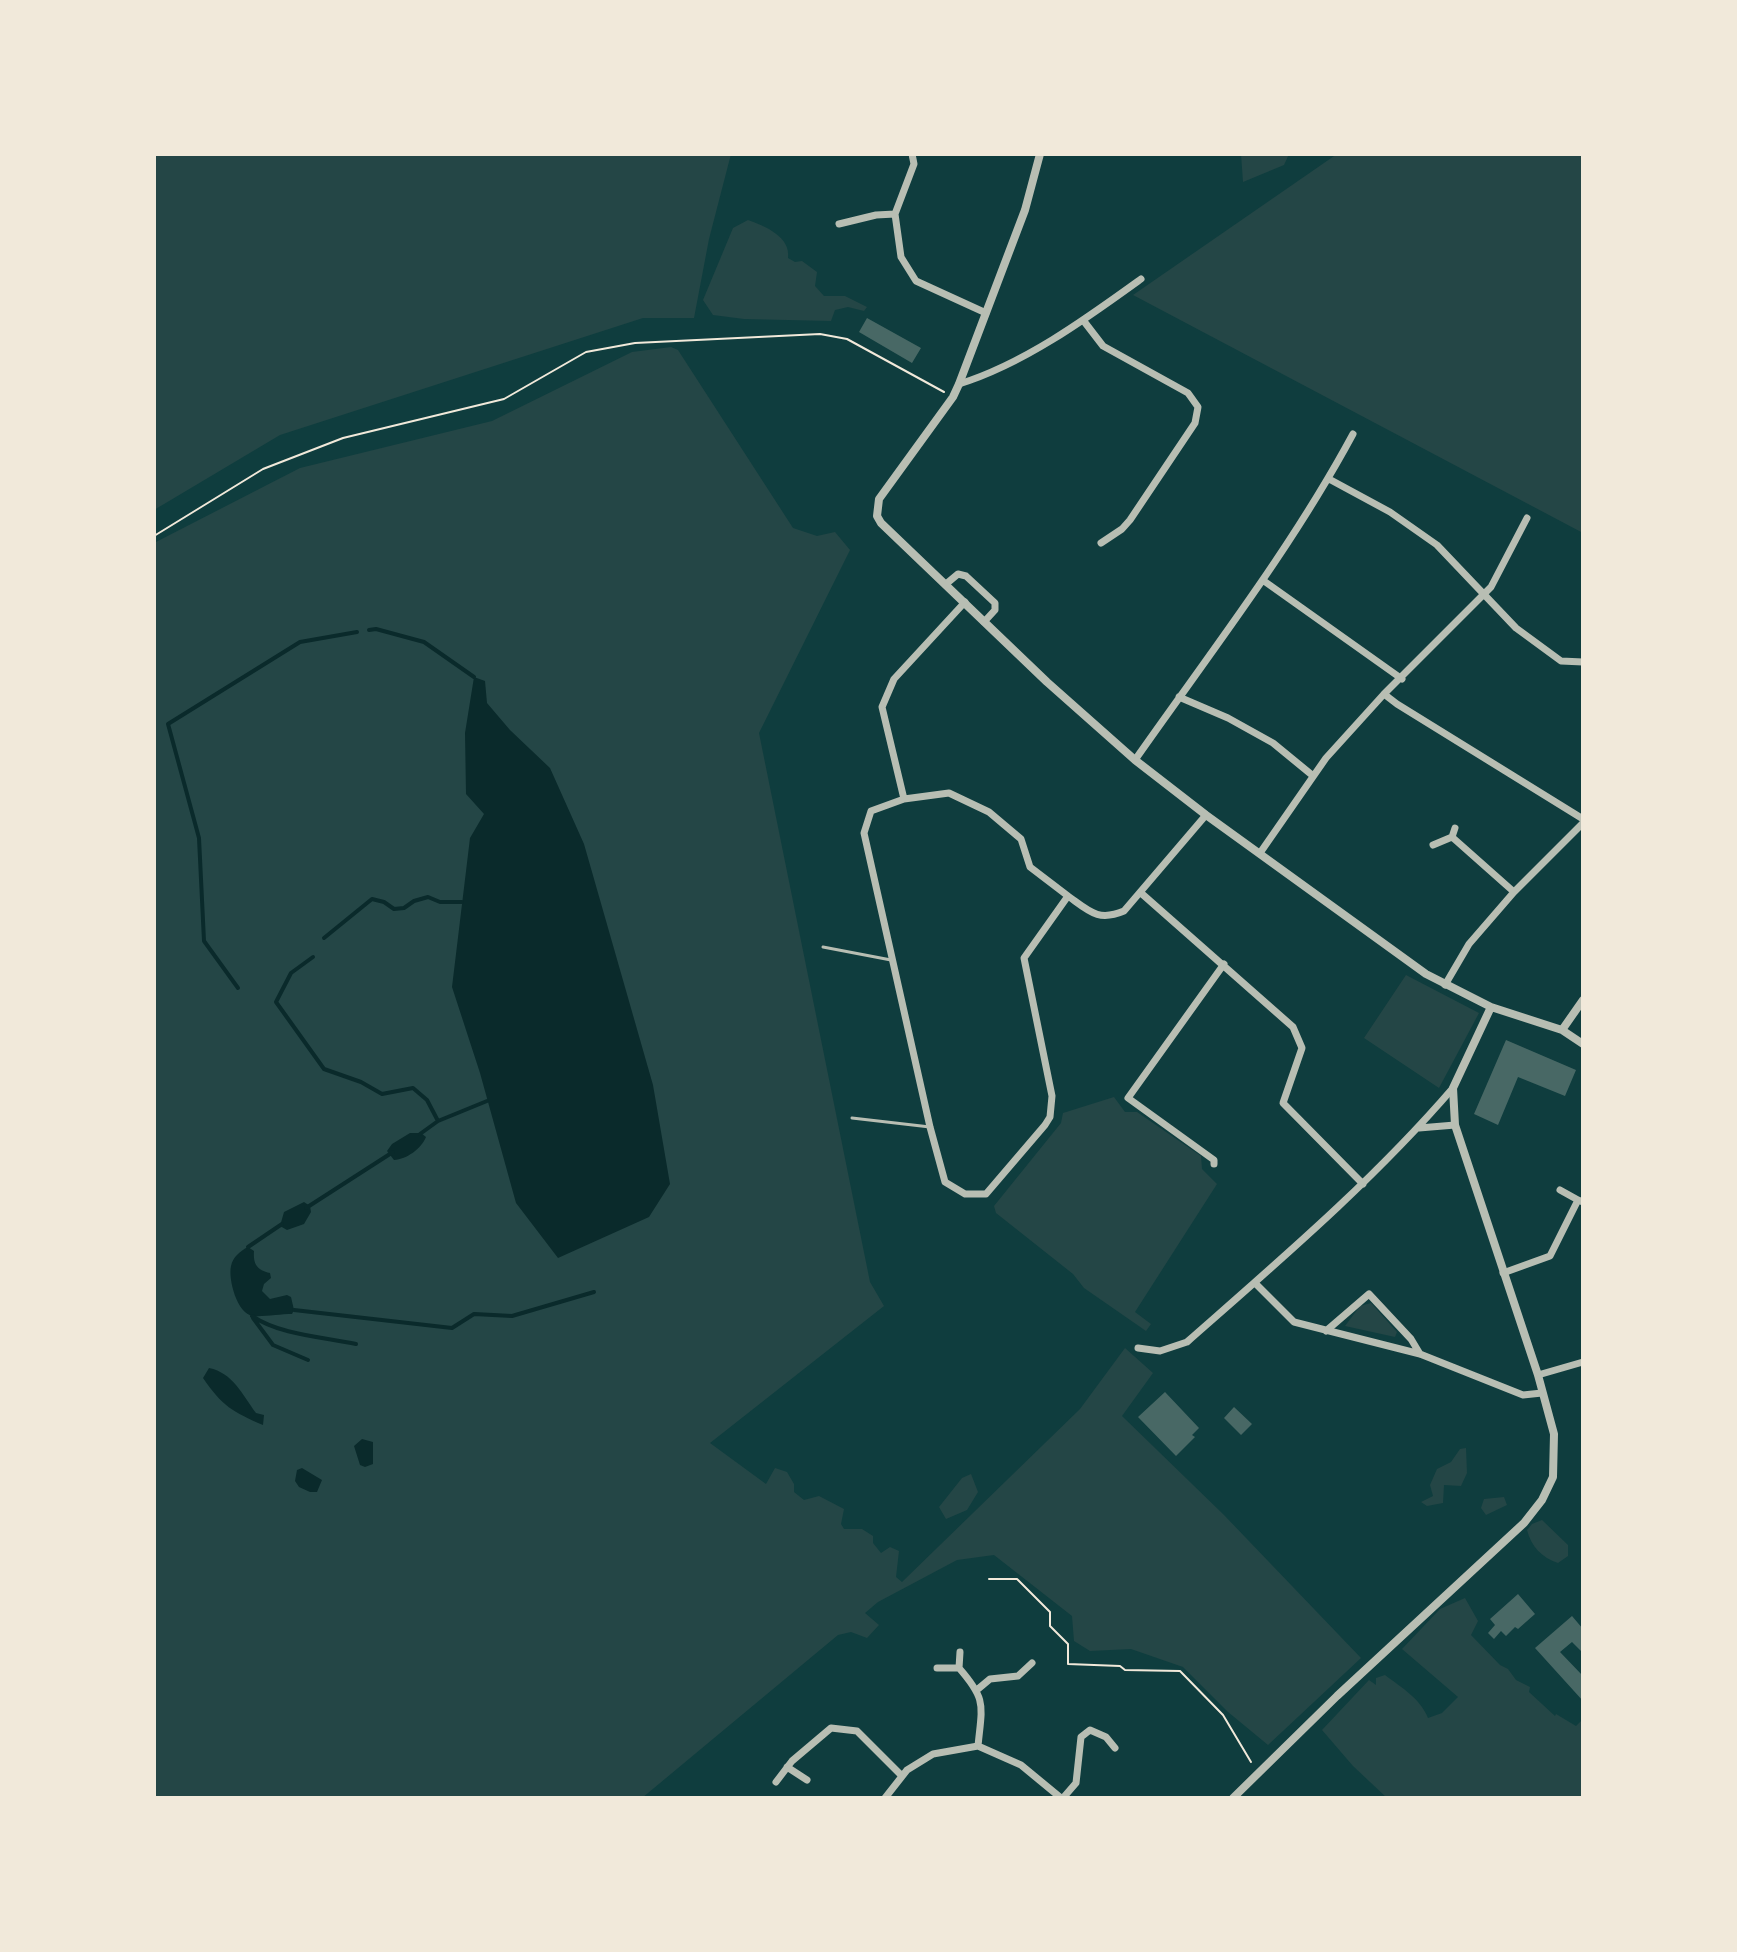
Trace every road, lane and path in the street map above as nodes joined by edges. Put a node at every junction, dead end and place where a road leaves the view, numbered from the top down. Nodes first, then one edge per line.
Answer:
1 (912, 154) edge
2 (1040, 154) edge
3 (895, 214) junction
4 (839, 224) dead end
5 (1141, 279) dead end
6 (986, 313) junction
7 (1083, 320) junction
8 (959, 384) junction
9 (953, 397) junction
10 (1353, 434) dead end
11 (1329, 479) junction
12 (1527, 518) dead end
13 (154, 536) edge
14 (1101, 543) dead end
15 (1264, 581) junction
16 (946, 584) junction
17 (1483, 596) junction
18 (965, 602) junction
19 (984, 622) junction
20 (1583, 662) edge
21 (1402, 679) junction
22 (1384, 694) junction
23 (1179, 697) junction
24 (1135, 760) junction
25 (1312, 775) junction
26 (904, 799) junction
27 (1206, 815) junction
28 (1583, 821) edge
29 (1455, 828) dead end
30 (1452, 837) junction
31 (1433, 845) dead end
32 (1260, 853) junction
33 (1514, 892) junction
34 (1141, 893) junction
35 (1068, 896) junction
36 (823, 947) dead end
37 (895, 961) junction
38 (1224, 964) junction
39 (1445, 985) junction
40 (1583, 1000) edge
41 (1491, 1007) junction
42 (1562, 1030) junction
43 (1583, 1044) edge
44 (1453, 1088) junction
45 (852, 1118) dead end
46 (1455, 1125) junction
47 (930, 1127) junction
48 (1419, 1128) junction
49 (1214, 1164) dead end
50 (1363, 1184) junction
51 (1560, 1190) dead end
52 (1581, 1201) edge
53 (1503, 1273) junction
54 (1255, 1283) junction
55 (1326, 1331) junction
56 (1138, 1348) dead end
57 (1420, 1354) junction
58 (1583, 1362) edge
59 (1538, 1375) junction
60 (1542, 1393) junction
61 (989, 1579) dead end
62 (960, 1652) dead end
63 (1032, 1663) dead end
64 (937, 1668) dead end
65 (959, 1668) junction
66 (978, 1689) junction
67 (978, 1746) junction
68 (1115, 1748) dead end
69 (787, 1767) junction
70 (1259, 1773) junction
71 (902, 1776) junction
72 (807, 1780) dead end
73 (776, 1782) dead end
74 (885, 1798) edge
75 (1062, 1798) edge
76 (1233, 1798) edge

1 - 3 street
2 - 6 street
3 - 4 street
3 - 6 street
5 - 7 street
6 - 8 street
7 - 8 street
7 - 14 street
8 - 9 street
9 - 13 path
9 - 16 street
10 - 11 street
11 - 15 street
11 - 17 street
12 - 17 street
15 - 21 street
15 - 23 street
16 - 18 street
16 - 19 street
17 - 20 street
17 - 21 street
18 - 19 street
18 - 26 street
19 - 24 street
21 - 22 street
22 - 25 street
22 - 28 street
23 - 24 street
23 - 25 street
24 - 27 street
25 - 32 street
26 - 35 street
26 - 37 street
27 - 32 street
27 - 34 street
28 - 33 street
29 - 30 street
30 - 31 street
30 - 33 street
32 - 39 street
33 - 39 street
34 - 35 street
34 - 38 street
35 - 47 street
36 - 37 lane
37 - 47 street
38 - 49 street
38 - 50 street
39 - 41 street
40 - 42 street
41 - 42 street
41 - 44 street
42 - 43 street
44 - 46 street
44 - 48 street
45 - 47 lane
46 - 48 street
46 - 53 street
48 - 50 street
50 - 54 street
51 - 52 street
52 - 53 street
53 - 59 street
54 - 55 street
54 - 56 street
55 - 57 street
55 - 57 street
57 - 60 street
58 - 59 street
59 - 60 street
60 - 70 street
61 - 70 path
62 - 65 street
63 - 66 street
64 - 65 street
65 - 66 street
66 - 67 street
67 - 71 street
67 - 75 street
68 - 75 street
69 - 71 street
69 - 72 street
69 - 73 street
70 - 76 street
71 - 74 street

